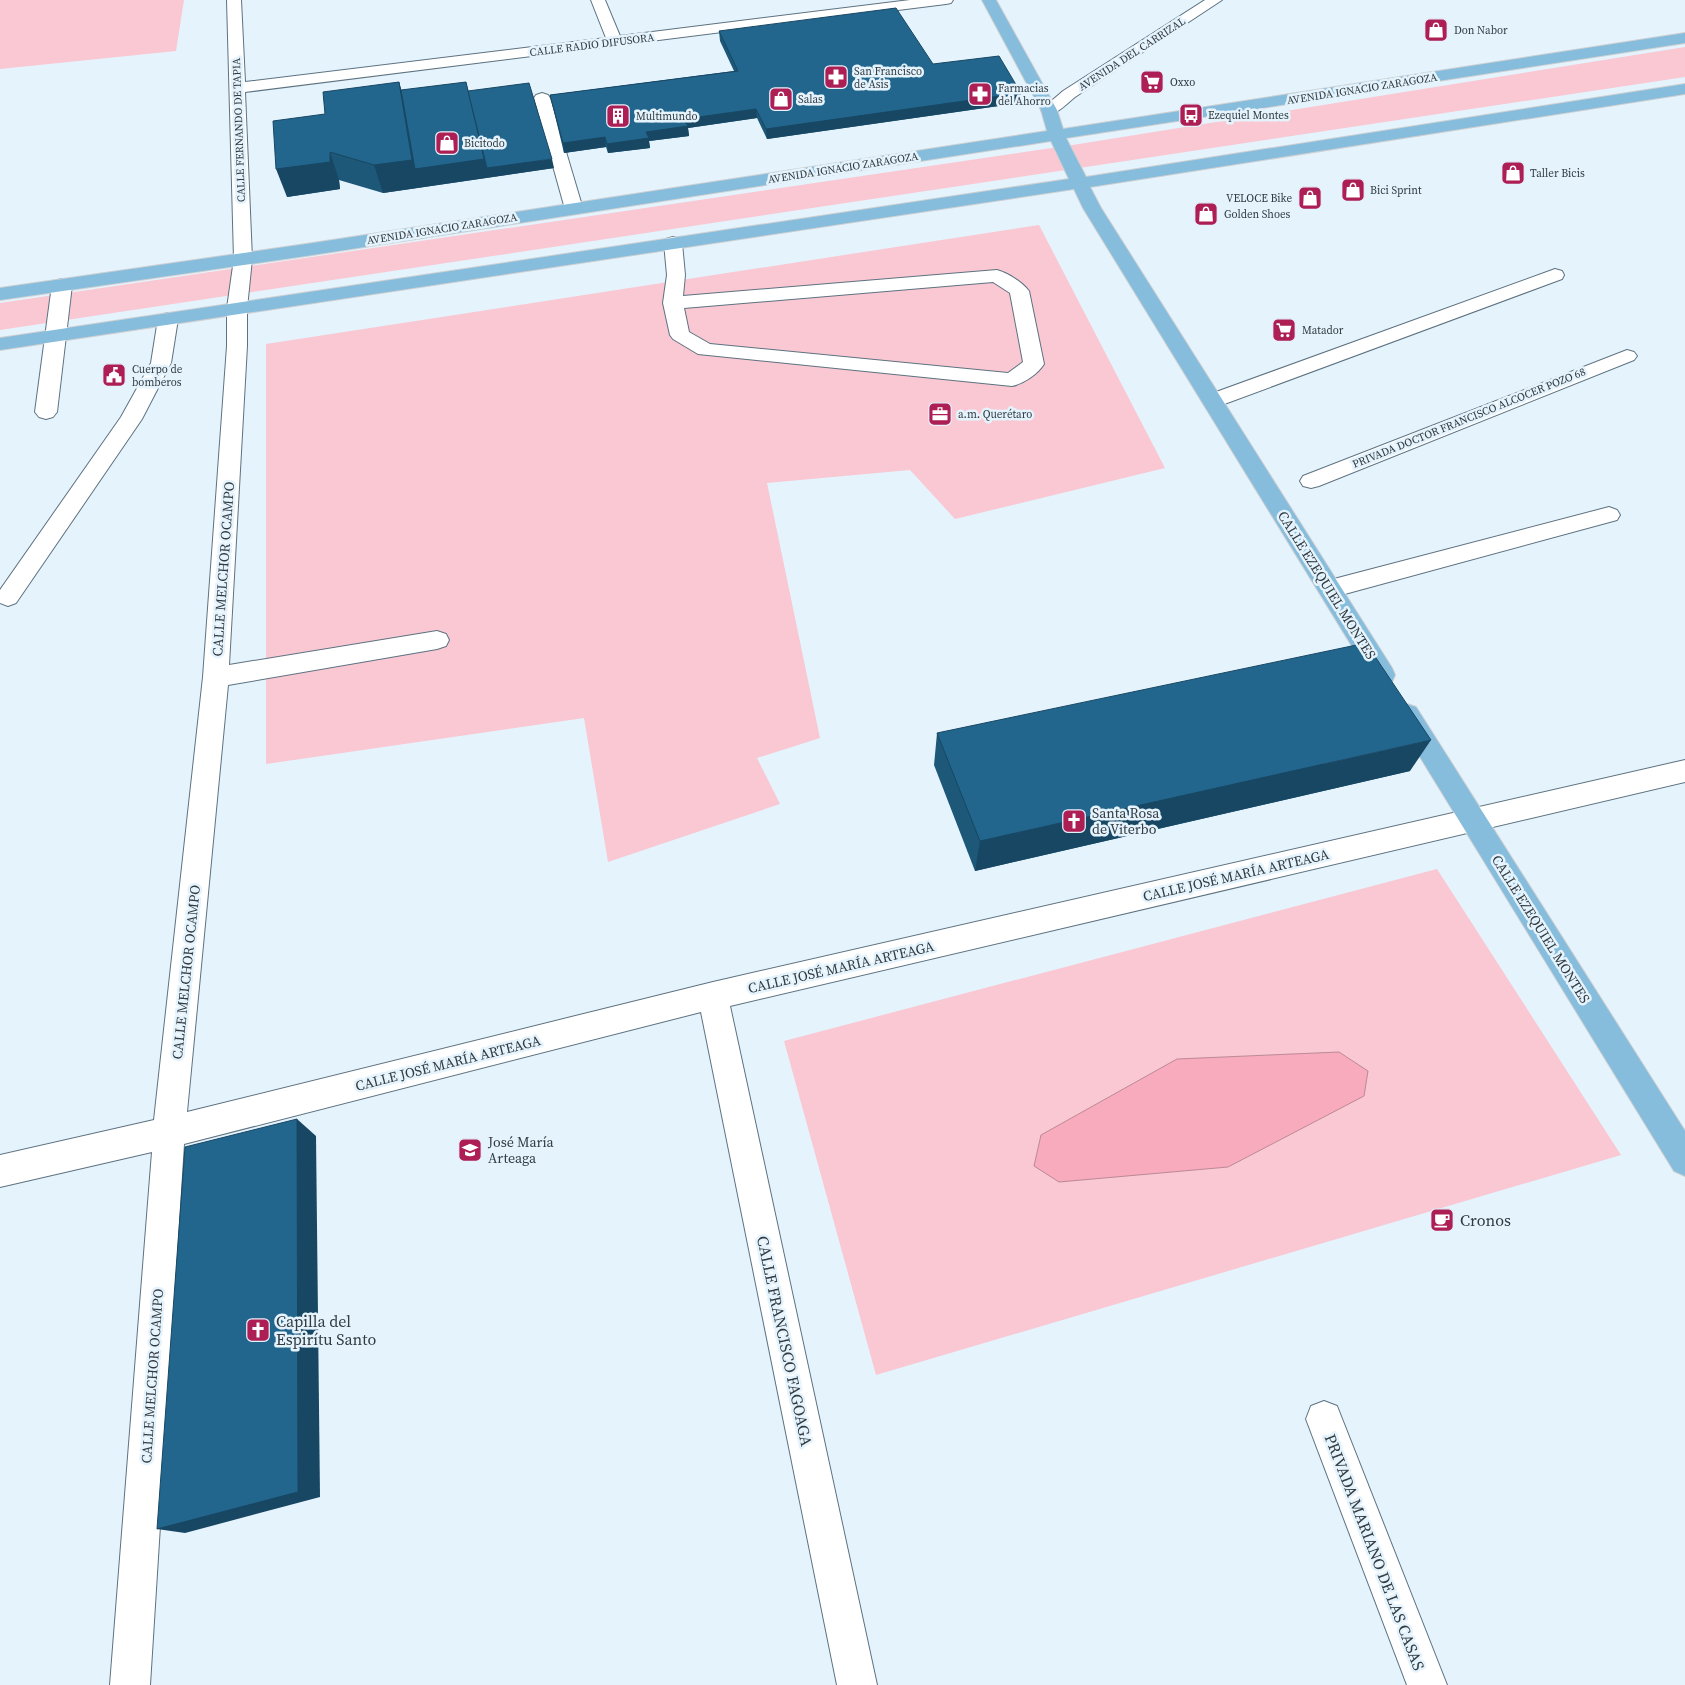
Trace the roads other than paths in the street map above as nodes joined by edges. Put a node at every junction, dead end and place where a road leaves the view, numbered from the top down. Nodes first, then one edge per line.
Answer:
1 (234, 0) edge
2 (598, 0) edge
3 (946, 0) edge
4 (989, 0) edge
5 (1215, 0) edge
6 (1685, 38) edge
7 (615, 42) junction
8 (237, 88) junction
9 (1685, 89) edge
10 (542, 98) dead end
11 (1049, 110) junction
12 (1057, 136) junction
13 (1080, 182) junction
14 (574, 209) junction
15 (673, 244) junction
16 (243, 259) junction
17 (1555, 275) dead end
18 (62, 285) junction
19 (0, 294) edge
20 (673, 303) junction
21 (237, 308) junction
22 (168, 319) junction
23 (56, 336) junction
24 (0, 344) edge
25 (1627, 356) dead end
26 (1212, 401) junction
27 (46, 412) dead end
28 (1312, 481) dead end
29 (1609, 515) dead end
30 (1330, 589) junction
31 (8, 597) dead end
32 (437, 640) dead end
33 (216, 677) junction
34 (1685, 771) edge
35 (1473, 820) junction
36 (713, 996) junction
37 (169, 1132) junction
38 (1685, 1160) edge
39 (0, 1172) edge
40 (1324, 1419) dead end
41 (130, 1685) edge
42 (857, 1685) edge
43 (1427, 1685) edge

1 - 8 street, CALLE FERNANDO DE TAPIA
2 - 7 street
3 - 7 street, CALLE RADIO DIFUSORA
4 - 11 main road, CALLE EZEQUIEL MONTES
5 - 11 street, AVENIDA DEL CARRIZAL
6 - 12 main road, AVENIDA IGNACIO ZARAGOZA
7 - 8 street, CALLE RADIO DIFUSORA
8 - 16 street, CALLE FERNANDO DE TAPIA
9 - 13 main road
10 - 14 street
11 - 12 main road, CALLE EZEQUIEL MONTES
12 - 13 main road, CALLE EZEQUIEL MONTES
12 - 14 main road, AVENIDA IGNACIO ZARAGOZA
13 - 15 main road
13 - 26 main road, CALLE EZEQUIEL MONTES
14 - 16 main road, AVENIDA IGNACIO ZARAGOZA
15 - 20 street
15 - 21 main road
16 - 18 main road, AVENIDA IGNACIO ZARAGOZA
16 - 21 street, CALLE MELCHOR OCAMPO
17 - 26 street
18 - 19 main road, AVENIDA IGNACIO ZARAGOZA
18 - 23 street
20 - 20 street
21 - 22 main road
21 - 33 street, CALLE MELCHOR OCAMPO
22 - 23 main road
22 - 31 street
23 - 24 main road
23 - 27 street
25 - 28 street, PRIVADA DOCTOR FRANCISCO ALCOCER POZO 68
26 - 30 main road, CALLE EZEQUIEL MONTES
29 - 30 street
30 - 35 main road, CALLE EZEQUIEL MONTES
32 - 33 street
33 - 37 street, CALLE MELCHOR OCAMPO
34 - 35 street, CALLE JOSÉ MARÍA ARTEAGA
35 - 36 street, CALLE JOSÉ MARÍA ARTEAGA
35 - 38 main road, CALLE EZEQUIEL MONTES
36 - 37 street, CALLE JOSÉ MARÍA ARTEAGA
36 - 42 street, CALLE FRANCISCO FAGOAGA
37 - 39 street, CALLE JOSÉ MARÍA ARTEAGA
37 - 41 street, CALLE MELCHOR OCAMPO
40 - 43 street, PRIVADA MARIANO DE LAS CASAS

